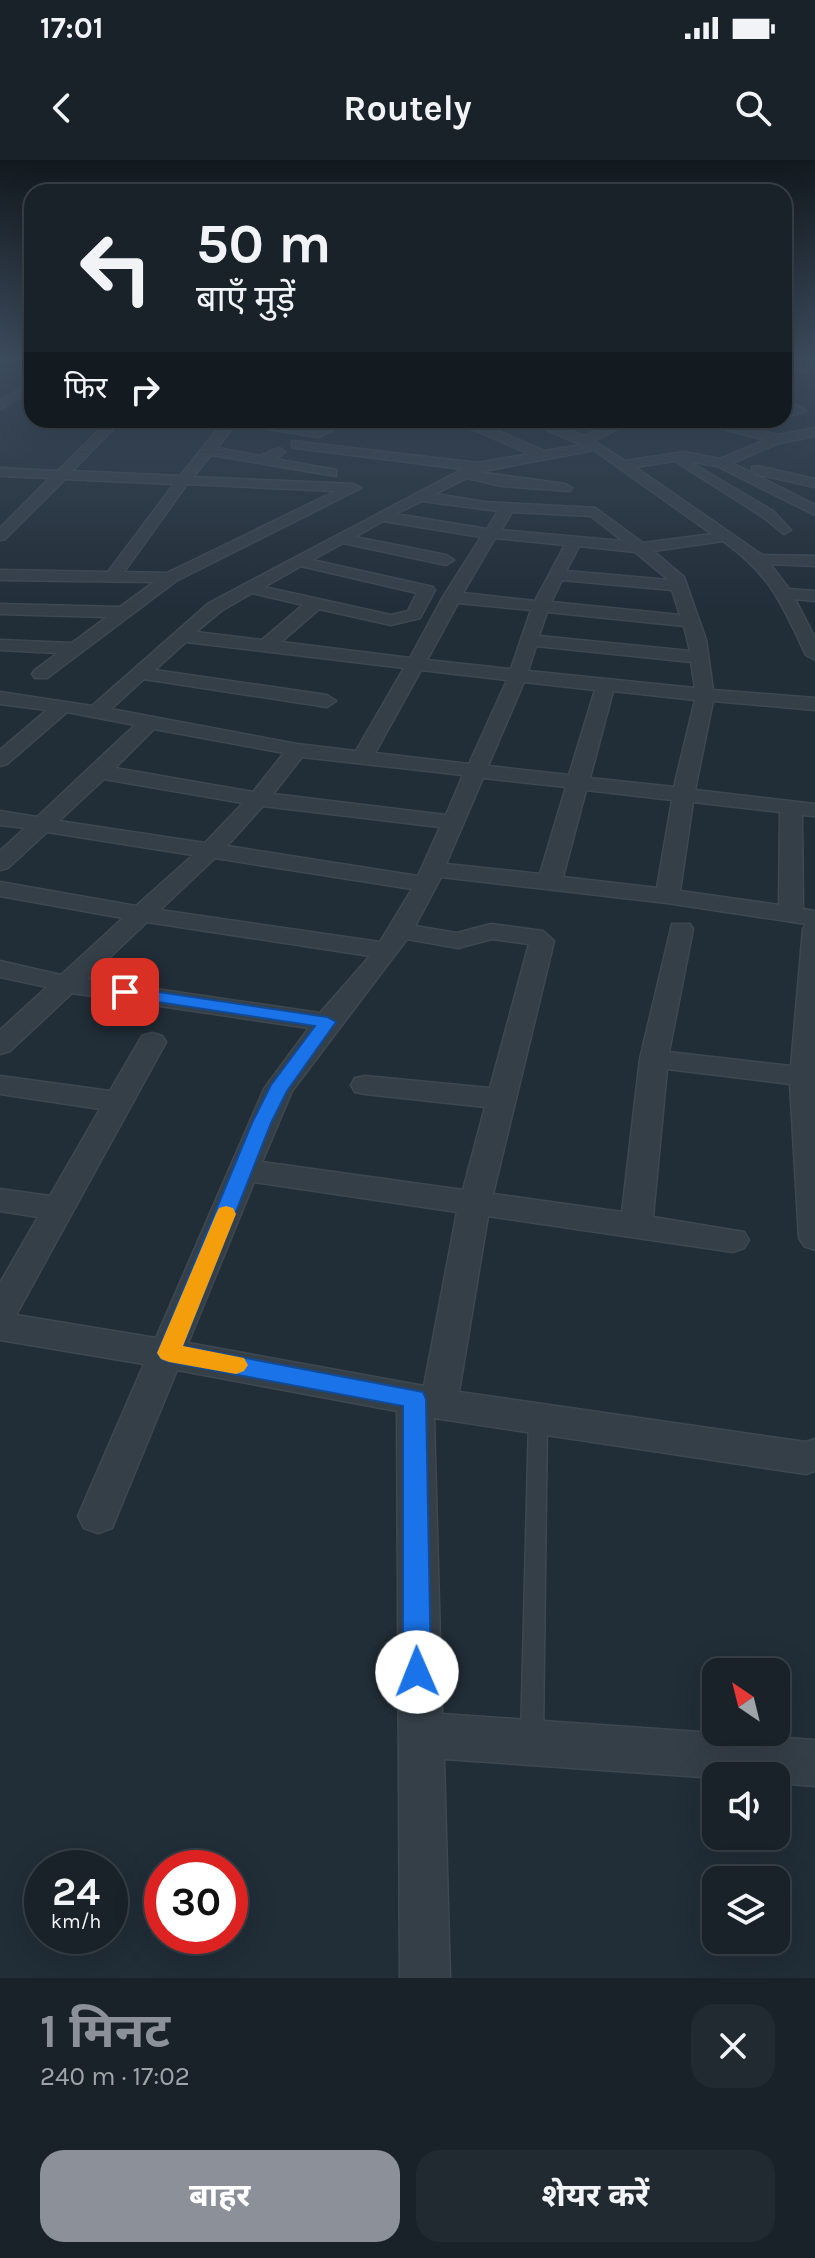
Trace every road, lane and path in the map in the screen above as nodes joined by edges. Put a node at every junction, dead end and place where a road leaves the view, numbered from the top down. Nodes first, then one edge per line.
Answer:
1 (92, 443) edge
2 (212, 443) edge
3 (510, 443) edge
4 (591, 443) joint
5 (769, 443) edge
6 (793, 443) edge
7 (296, 444) joint
8 (815, 448) edge
9 (206, 450) junction
10 (668, 450) junction
11 (538, 457) junction
12 (404, 458) junction
13 (261, 460) junction
14 (725, 464) junction
15 (622, 465) junction
16 (471, 470) junction
17 (0, 472) edge
18 (380, 472) dead end
19 (58, 475) junction
20 (182, 482) junction
21 (815, 483) edge
22 (354, 488) junction
23 (565, 488) junction
24 (419, 496) junction
25 (269, 498) junction
26 (508, 507) junction
27 (815, 511) edge
28 (595, 512) junction
29 (381, 516) junction
30 (464, 531) junction
31 (738, 531) junction
32 (491, 533) junction
33 (0, 536) edge
34 (340, 538) junction
35 (249, 539) junction
36 (574, 541) junction
37 (642, 548) junction
38 (758, 559) junction
39 (297, 561) junction
40 (815, 561) edge
41 (0, 575) edge
42 (436, 575) junction
43 (555, 575) junction
44 (113, 577) junction
45 (170, 578) junction
46 (679, 586) junction
47 (249, 588) junction
48 (784, 593) junction
49 (815, 596) edge
50 (451, 597) junction
51 (316, 603) junction
52 (541, 605) junction
53 (0, 609) edge
54 (122, 612) junction
55 (362, 613) junction
56 (689, 621) junction
57 (183, 636) junction
58 (529, 640) junction
59 (0, 645) edge
60 (267, 645) junction
61 (75, 648) junction
62 (329, 654) junction
63 (815, 655) edge
64 (699, 657) junction
65 (416, 665) junction
66 (141, 673) junction
67 (41, 674) dead end
68 (517, 677) junction
69 (605, 686) junction
70 (705, 696) junction
71 (0, 698) edge
72 (327, 701) dead end
73 (815, 704) edge
74 (63, 706) junction
75 (95, 713) junction
76 (149, 723) junction
77 (297, 750) junction
78 (363, 756) junction
79 (1, 758) edge
80 (474, 770) junction
81 (100, 772) junction
82 (579, 783) junction
83 (683, 796) junction
84 (258, 799) junction
85 (791, 808) junction
86 (815, 810) edge
87 (0, 818) edge
88 (453, 822) junction
89 (41, 825) junction
90 (210, 851) junction
91 (0, 863) edge
92 (428, 876) junction
93 (550, 881) junction
94 (0, 889) edge
95 (667, 896) junction
96 (139, 914) junction
97 (791, 914) junction
98 (815, 918) edge
99 (681, 929) dead end
100 (815, 929) edge
101 (393, 941) junction
102 (0, 969) edge
103 (67, 984) junction
104 (812, 1012) edge
105 (327, 1022) junction
106 (152, 1042) dead end
107 (0, 1045) edge
108 (654, 1059) junction
109 (804, 1077) junction
110 (0, 1085) edge
111 (365, 1085) dead end
112 (500, 1099) junction
113 (118, 1102) junction
114 (244, 1170) junction
115 (812, 1181) edge
116 (0, 1200) edge
117 (475, 1202) junction
118 (58, 1209) junction
119 (636, 1228) junction
120 (815, 1238) edge
121 (733, 1240) dead end
122 (0, 1313) edge
123 (0, 1326) edge
124 (169, 1353) junction
125 (427, 1401) junction
126 (538, 1419) junction
127 (815, 1455) edge
128 (98, 1516) dead end
129 (419, 1735) junction
130 (532, 1743) junction
131 (815, 1763) edge
132 (425, 1978) edge

1 - 19 street
2 - 9 street
3 - 11 street
4 - 11 street
4 - 15 street
5 - 14 street
6 - 8 street
7 - 12 street
7 - 13 street
9 - 13 street
9 - 20 street
10 - 14 street
10 - 15 street
10 - 31 street
11 - 16 street
11 - 23 street
12 - 16 street
12 - 18 street
13 - 22 street
14 - 21 street
14 - 27 street
15 - 31 street
16 - 23 street
16 - 24 street
17 - 19 street
19 - 20 street
19 - 33 street
20 - 25 street
20 - 44 street
22 - 25 street
22 - 35 street
23 - 28 street
24 - 26 street
24 - 29 street
25 - 35 street
26 - 28 street
26 - 32 street
28 - 37 street
29 - 30 street
29 - 34 street
30 - 32 street
30 - 42 street
31 - 37 street
31 - 38 street
32 - 36 street
32 - 50 street
34 - 39 street
34 - 42 street
35 - 45 street
36 - 37 street
36 - 43 street
37 - 46 street
38 - 40 street
38 - 48 street
39 - 42 street
39 - 47 street
41 - 44 street
42 - 55 street
43 - 46 street
43 - 52 street
44 - 45 street
45 - 54 street
46 - 56 street
47 - 51 street
47 - 57 street
48 - 49 street
48 - 63 street
50 - 52 street
50 - 65 street
51 - 55 street
51 - 60 street
52 - 56 street
52 - 58 street
53 - 54 street
54 - 61 street
55 - 62 street
56 - 64 street
57 - 60 street
57 - 66 street
58 - 64 street
58 - 68 street
59 - 61 street
60 - 62 street
61 - 67 street
62 - 65 street
64 - 70 street
65 - 68 street
65 - 78 street
66 - 72 street
66 - 75 street
68 - 69 street
68 - 80 street
69 - 70 street
69 - 82 street
70 - 73 street
70 - 83 street
71 - 74 street
74 - 75 street
74 - 79 street
75 - 76 street
76 - 77 street
76 - 81 street
77 - 78 street
77 - 84 street
78 - 80 street
80 - 82 street
80 - 88 street
81 - 84 street
81 - 89 street
82 - 83 street
82 - 93 street
83 - 85 street
83 - 95 street
84 - 88 street
84 - 90 street
85 - 86 street
85 - 97 street
87 - 89 street
88 - 92 street
89 - 90 street
89 - 91 street
90 - 92 street
90 - 96 street
92 - 93 street
92 - 101 street
93 - 95 street
94 - 96 street
95 - 97 street
96 - 101 street
96 - 103 street
97 - 98 street
99 - 108 street
100 - 104 street
101 - 105 street
101 - 112 street
102 - 103 street
103 - 105 street
103 - 107 street
104 - 109 street
105 - 114 street
106 - 113 street
108 - 109 street
108 - 119 street
109 - 115 street
110 - 113 street
111 - 112 street
112 - 117 street
113 - 118 street
114 - 117 street
114 - 124 street
115 - 120 street
116 - 118 street
117 - 119 street
117 - 125 street
118 - 122 street
119 - 121 street
123 - 124 street
124 - 125 street
124 - 128 street
125 - 126 street
125 - 129 street
126 - 127 street
126 - 130 lane
129 - 130 street
129 - 132 street
130 - 131 street

